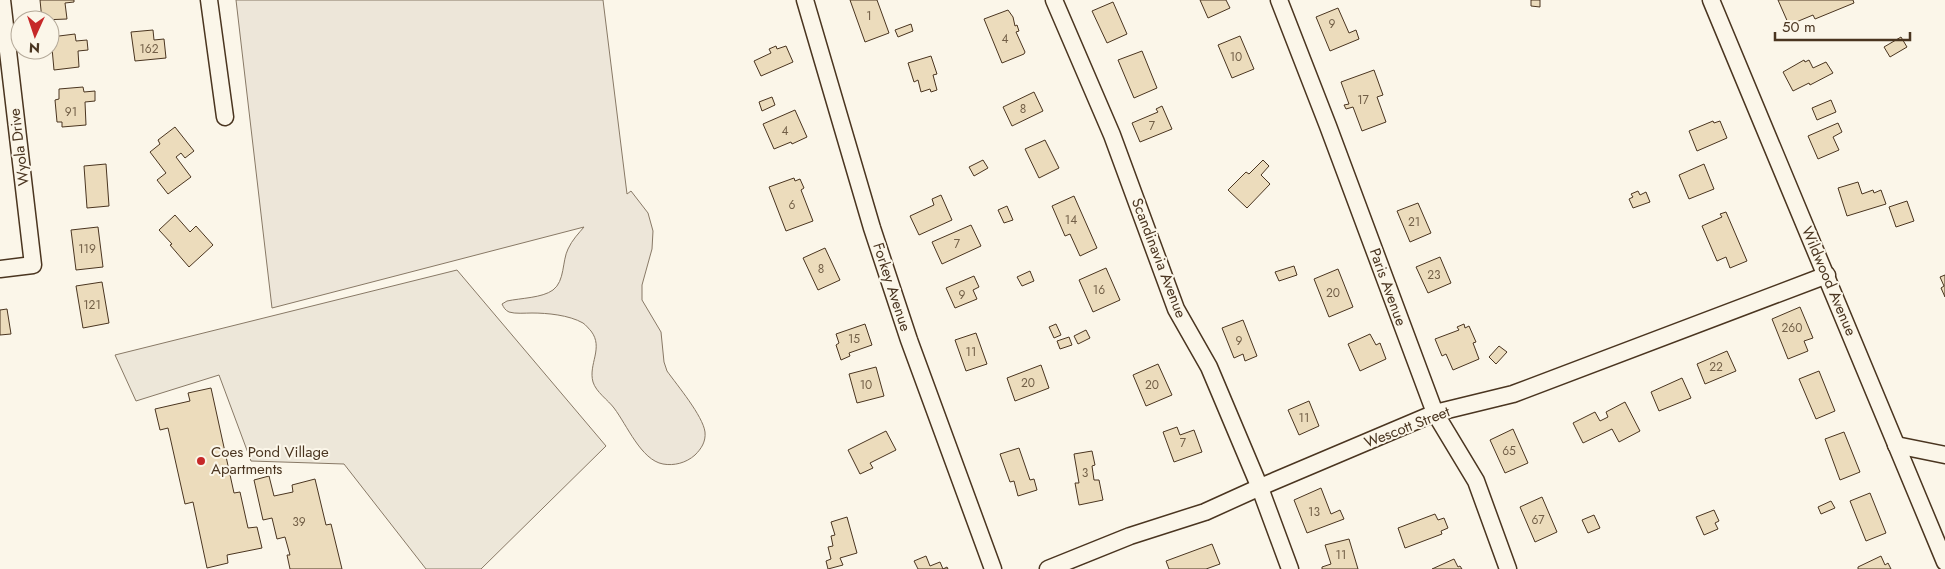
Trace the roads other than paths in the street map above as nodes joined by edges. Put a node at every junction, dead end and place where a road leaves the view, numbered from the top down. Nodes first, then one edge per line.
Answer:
1 (2, 0) edge
2 (209, 0) edge
3 (805, 0) edge
4 (1054, 0) edge
5 (1279, 0) edge
6 (1712, 0) edge
7 (225, 117) dead end
8 (0, 269) edge
9 (1827, 275) junction
10 (1435, 414) junction
11 (1896, 445) junction
12 (1945, 456) edge
13 (1260, 488) junction
14 (1945, 562) edge
15 (993, 569) edge
16 (1048, 569) edge
17 (1290, 569) edge
18 (1508, 569) edge

1 - 8 street, Wyola Drive
2 - 7 street
3 - 15 street, Forkey Avenue
4 - 13 street, Scandinavia Avenue
5 - 10 street, Paris Avenue
6 - 9 street, Wildwood Avenue
9 - 10 street, Wescott Street
9 - 11 street, Wildwood Avenue
10 - 13 street, Wescott Street
10 - 18 street, Paris Avenue
11 - 12 street
11 - 14 street, Wildwood Avenue
13 - 16 street, Wescott Street
13 - 17 street, Scandinavia Avenue

